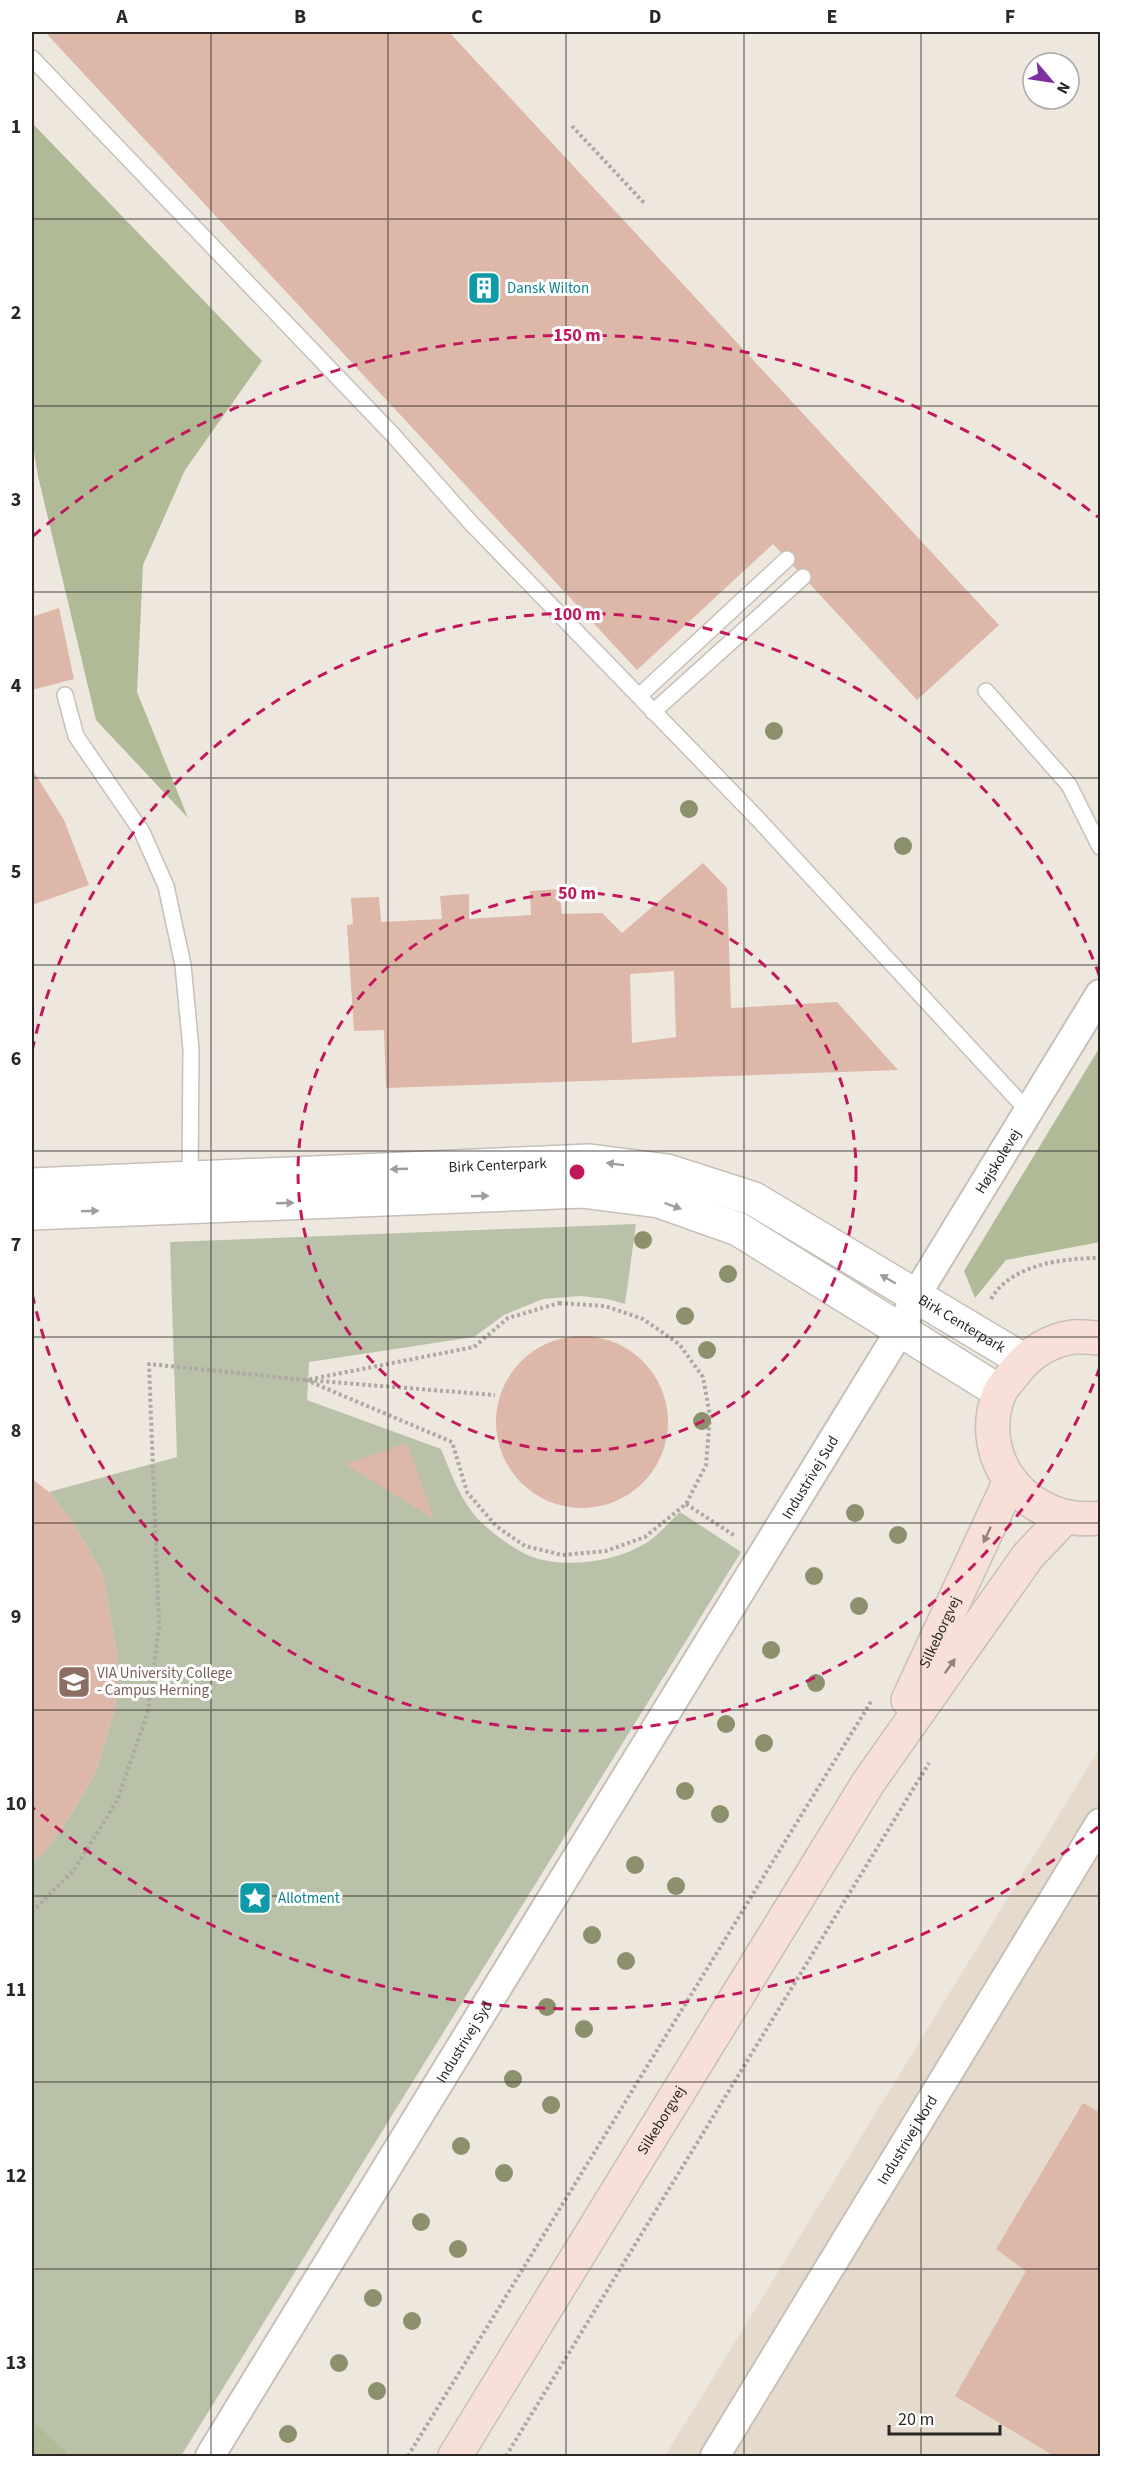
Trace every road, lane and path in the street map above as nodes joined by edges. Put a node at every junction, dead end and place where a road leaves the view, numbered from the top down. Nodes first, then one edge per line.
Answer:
1 (32, 58) edge
2 (572, 126) dead end
3 (645, 204) dead end
4 (787, 560) dead end
5 (803, 577) dead end
6 (986, 692) dead end
7 (65, 695) dead end
8 (639, 696) junction
9 (653, 712) junction
10 (1101, 847) edge
11 (1101, 994) edge
12 (1028, 1111) junction
13 (32, 1185) edge
14 (191, 1193) junction
15 (32, 1213) edge
16 (1101, 1258) edge
17 (916, 1295) junction
18 (901, 1329) junction
19 (974, 1331) junction
20 (1101, 1338) edge
21 (1023, 1360) junction
22 (306, 1380) junction
23 (1000, 1392) junction
24 (495, 1395) dead end
25 (1010, 1481) junction
26 (686, 1504) junction
27 (1065, 1517) junction
28 (1101, 1518) edge
29 (764, 1555) junction
30 (719, 1628) joint
31 (874, 1696) dead end
32 (931, 1759) dead end
33 (868, 1783) junction
34 (1101, 1823) edge
35 (32, 1912) edge
36 (210, 2457) edge
37 (408, 2457) edge
38 (455, 2457) edge
39 (506, 2457) edge
40 (715, 2457) edge

1 - 8 lane
2 - 3 path
4 - 8 lane
5 - 9 lane
6 - 10 lane
7 - 14 lane
8 - 9 lane
9 - 12 lane
11 - 12 street, Højskolevej
12 - 17 street, Højskolevej
13 - 14 street, Birk Centerpark
15 -> 14 street, Birk Centerpark
17 -> 14 street, Birk Centerpark
14 -> 18 street, Birk Centerpark
16 - 19 path
17 - 18 street, Højskolevej
17 - 19 street, Birk Centerpark
18 - 23 street, Birk Centerpark
18 - 29 street, Industrivej Sud
19 - 21 street, Birk Centerpark
20 - 21 main road
21 - 23 main road
22 - 24 path
22 - 26 path
22 - 26 path
22 - 35 path
23 - 25 main road
25 - 27 main road
25 -> 33 main road, Silkeborgvej
26 - 29 path
27 - 28 main road
33 -> 27 main road, Silkeborgvej
29 - 30 street, Industrivej Sud
30 - 36 street, Industrivej Syd
31 - 37 path
32 - 39 path
33 - 38 main road, Silkeborgvej
34 - 40 street, Industrivej Nord

